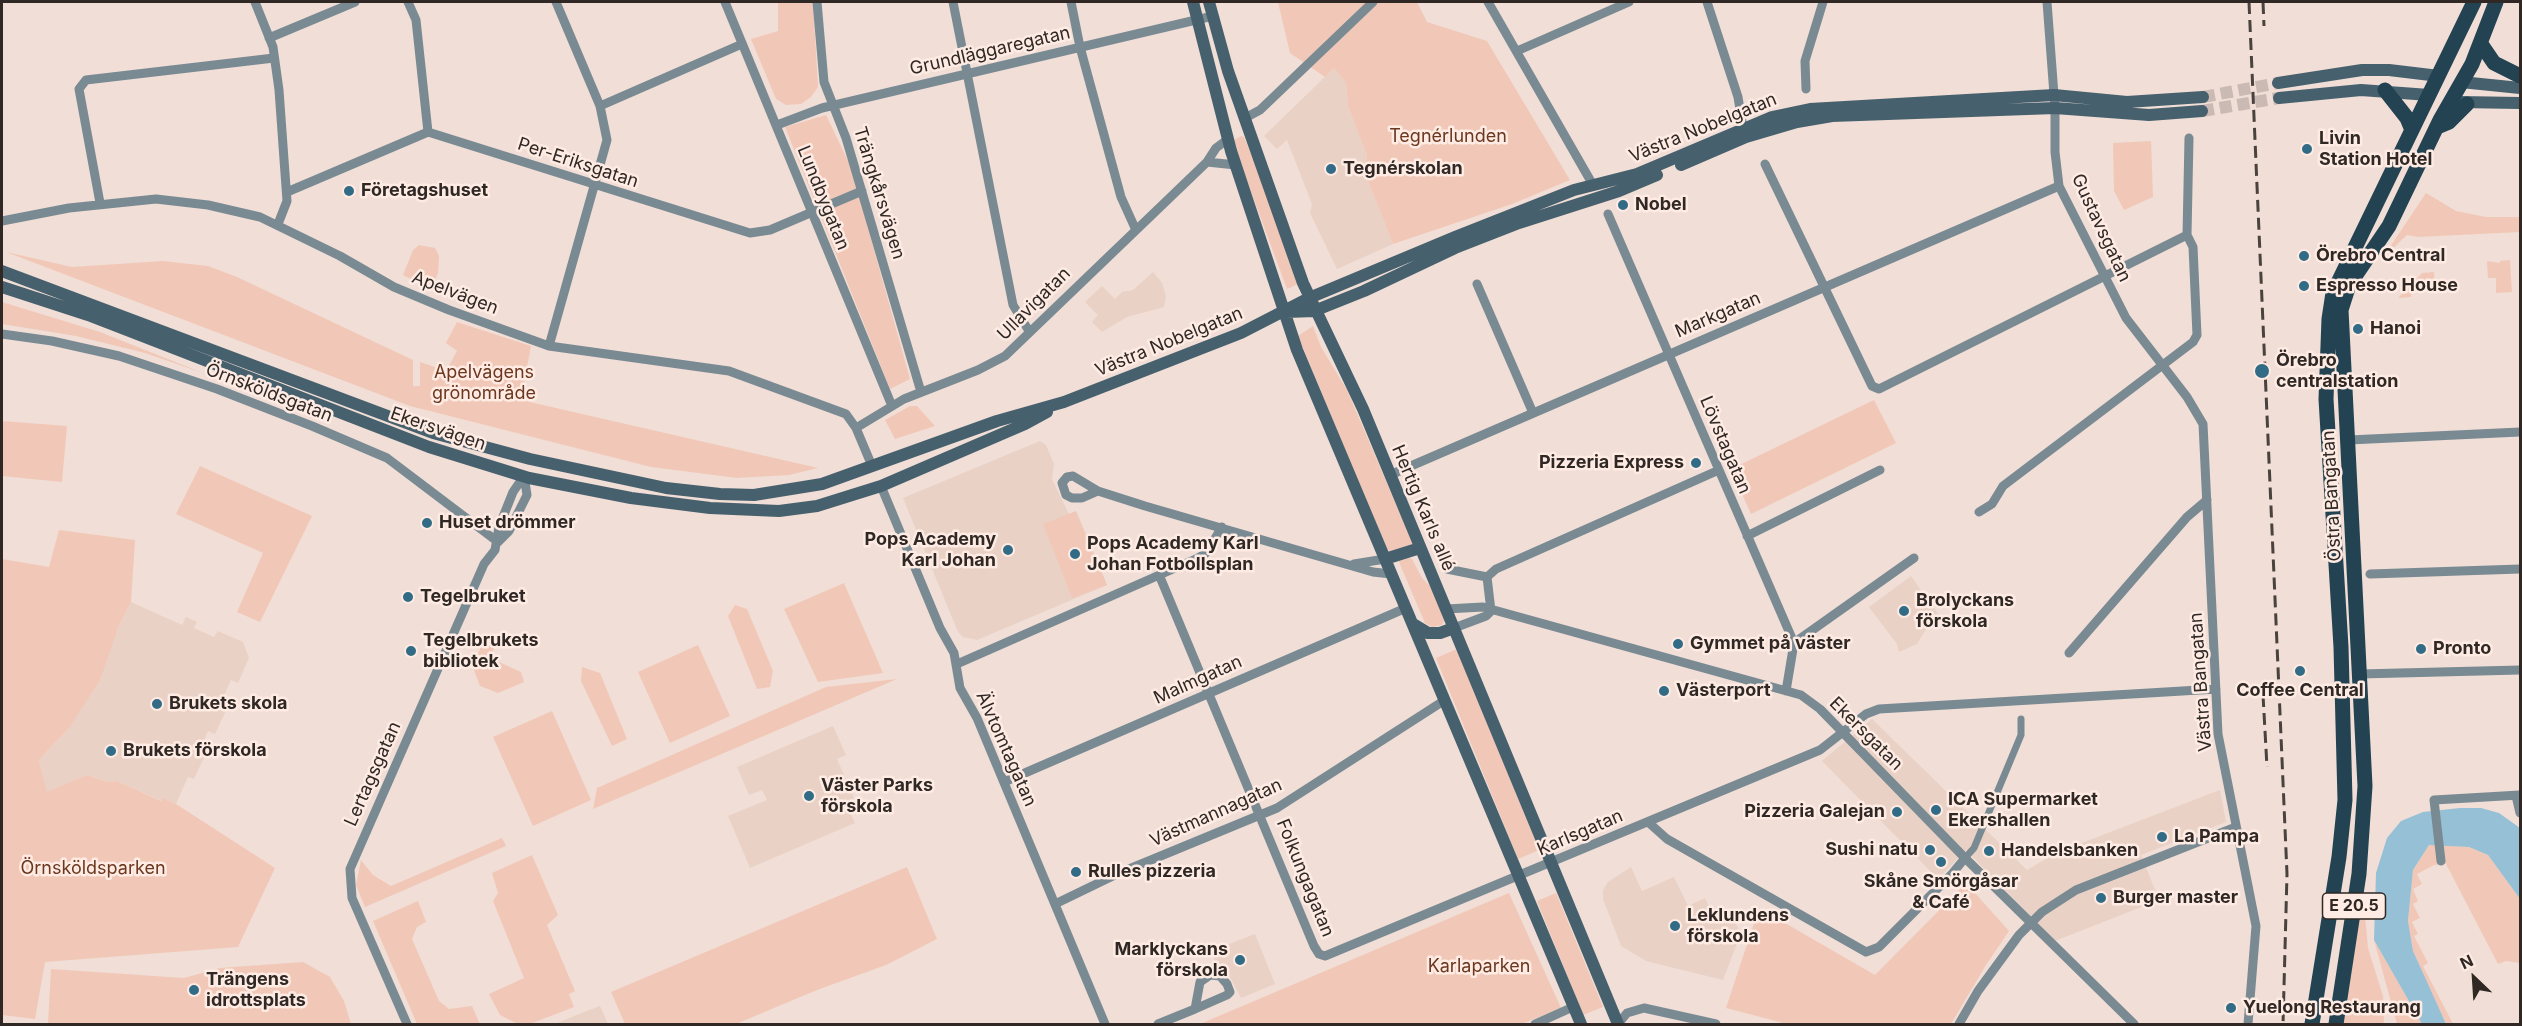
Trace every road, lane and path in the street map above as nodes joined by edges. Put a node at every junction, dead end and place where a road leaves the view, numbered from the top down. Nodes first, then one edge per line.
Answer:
1 (255, 2) edge
2 (355, 2) edge
3 (408, 2) edge
4 (556, 2) edge
5 (725, 2) edge
6 (817, 2) edge
7 (953, 2) edge
8 (1071, 2) edge
9 (1193, 2) edge
10 (1209, 2) edge
11 (1373, 2) edge
12 (1488, 2) edge
13 (1629, 2) edge
14 (1707, 2) edge
15 (1823, 2) edge
16 (2047, 2) edge
17 (2474, 2) edge
18 (2496, 2) edge
19 (1213, 16) junction
20 (1197, 19) junction
21 (269, 38) junction
22 (742, 44) junction
23 (2481, 44) junction
24 (1080, 47) junction
25 (1517, 51) junction
26 (274, 58) junction
27 (967, 74) junction
28 (2439, 76) junction
29 (2520, 76) edge
30 (2462, 82) junction
31 (2278, 83) tunnel mouth
32 (1806, 88) dead end
33 (2520, 88) edge
34 (2385, 90) junction
35 (2054, 95) junction
36 (2203, 97) tunnel mouth
37 (2280, 98) tunnel mouth
38 (2440, 98) junction
39 (2520, 103) edge
40 (2467, 104) junction
41 (600, 106) junction
42 (833, 106) junction
43 (2055, 108) junction
44 (2202, 111) tunnel mouth
45 (1245, 118) junction
46 (777, 125) junction
47 (2437, 127) junction
48 (1743, 128) junction
49 (2412, 130) junction
50 (428, 132) junction
51 (2189, 138) dead end
52 (1228, 139) junction
53 (2423, 156) junction
54 (1207, 162) junction
55 (1765, 164) dead end
56 (1236, 165) junction
57 (595, 185) junction
58 (1593, 185) junction
59 (2059, 186) junction
60 (862, 191) junction
61 (287, 192) junction
62 (100, 203) junction
63 (810, 213) junction
64 (1608, 214) dead end
65 (2370, 214) junction
66 (2, 221) edge
67 (278, 224) junction
68 (1135, 228) junction
69 (2187, 235) junction
70 (2379, 242) junction
71 (2, 271) edge
72 (2104, 276) junction
73 (1477, 284) dead end
74 (2, 287) edge
75 (1824, 288) junction
76 (1309, 298) junction
77 (1314, 310) junction
78 (1286, 312) junction
79 (1029, 331) junction
80 (2, 334) edge
81 (549, 346) junction
82 (1668, 355) junction
83 (2162, 364) junction
84 (312, 388) junction
85 (921, 392) junction
86 (307, 401) junction
87 (1064, 402) junction
88 (892, 406) junction
89 (2194, 408) joint
90 (1533, 413) junction
91 (856, 428) junction
92 (2520, 432) edge
93 (2349, 440) junction
94 (530, 459) junction
95 (872, 466) junction
96 (1719, 470) junction
97 (1880, 470) dead end
98 (1390, 475) junction
99 (524, 476) junction
100 (881, 486) junction
101 (1098, 490) dead end
102 (2207, 500) junction
103 (1979, 512) dead end
104 (1222, 527) junction
105 (1746, 536) junction
106 (498, 542) junction
107 (1420, 548) junction
108 (1914, 558) dead end
109 (1384, 559) junction
110 (1352, 564) junction
111 (1447, 569) dead end
112 (2520, 569) edge
113 (1391, 573) junction
114 (2370, 574) dead end
115 (1160, 577) junction
116 (1487, 578) junction
117 (1406, 609) junction
118 (1446, 609) junction
119 (1491, 611) junction
120 (1413, 624) junction
121 (1454, 628) junction
122 (1794, 643) junction
123 (2069, 652) dead end
124 (957, 664) junction
125 (2520, 670) edge
126 (2360, 674) junction
127 (2342, 675) junction
128 (2216, 689) junction
129 (1786, 691) junction
130 (1208, 694) junction
131 (1445, 700) junction
132 (2021, 719) dead end
133 (1844, 733) junction
134 (1004, 782) junction
135 (2518, 795) edge
136 (2520, 813) edge
137 (1261, 814) junction
138 (1648, 822) junction
139 (2236, 827) junction
140 (1965, 858) junction
141 (2441, 861) dead end
142 (1550, 863) junction
143 (1519, 876) junction
144 (1055, 904) junction
145 (2031, 922) junction
146 (1325, 956) joint
147 (1573, 1007) junction
148 (1195, 1009) dead end
149 (408, 1024) edge
150 (1105, 1024) edge
151 (1158, 1024) edge
152 (1535, 1024) edge
153 (1581, 1024) edge
154 (1618, 1024) edge
155 (1716, 1024) edge
156 (1959, 1024) edge
157 (2134, 1024) edge
158 (2248, 1024) edge
159 (2312, 1024) edge
160 (2336, 1024) edge

1 - 21 street
2 - 21 street
3 - 50 street
4 - 41 street
5 - 22 street, Lundbygatan
6 - 42 street, Trängkårsvägen
7 - 27 street
8 - 24 street
9 - 20 main road
10 - 19 main road, Hertig Karls allé
11 - 45 street
12 - 25 street
13 - 25 street
14 - 48 street
15 - 32 street
16 - 35 street, Gustavsgatan
17 - 28 main road, Östra Bangatan / E 20.5
18 - 23 main road, Östra Bangatan / E 20.5
19 - 20 street, Grundläggaregatan
19 - 45 main road, Hertig Karls allé
20 - 24 street, Grundläggaregatan
20 - 52 main road
21 - 26 street
22 - 41 street
22 - 46 street, Lundbygatan
23 - 29 main road
23 - 30 main road, Östra Bangatan / E 20.5
24 - 27 street, Grundläggaregatan
24 - 68 street
25 - 58 street
26 - 61 street
26 - 62 street
27 - 42 street, Grundläggaregatan
27 - 79 street
28 - 30 main road
28 - 31 main road
28 - 38 main road, Östra Bangatan / E 20.5
30 - 33 main road
30 - 38 main road, Östra Bangatan / E 20.5
34 - 37 main road
34 - 38 main road
34 - 49 main road
35 - 36 main road, Västra Nobelgatan
35 - 43 street, Gustavsgatan
35 - 48 main road, Västra Nobelgatan
38 - 40 main road
38 - 47 main road, Östra Bangatan / E 20.5
38 - 49 main road, Östra Bangatan / E 20.5
38 - 53 main road
39 - 40 main road
40 - 47 main road
41 - 57 street
42 - 46 street, Grundläggaregatan
42 - 60 street, Trängkårsvägen
43 - 44 main road, Västra Nobelgatan
43 - 59 street, Gustavsgatan
43 - 77 main road, Västra Nobelgatan
45 - 76 main road, Hertig Karls allé
46 - 63 street, Lundbygatan
47 - 53 main road, Östra Bangatan / E 20.5
48 - 58 main road, Västra Nobelgatan
49 - 65 main road, Östra Bangatan / E 20.5
50 - 57 street, Per-Eriksgatan
50 - 61 street
51 - 69 street
52 - 54 street, Ullavigatan
52 - 56 main road
53 - 70 main road, Östra Bangatan / E 20.5
54 - 56 street
54 - 68 street, Ullavigatan
55 - 75 street
56 - 78 main road
57 - 63 street, Per-Eriksgatan
57 - 81 street
58 - 76 main road, Västra Nobelgatan
59 - 72 street, Gustavsgatan
59 - 75 street, Markgatan
60 - 63 street, Per-Eriksgatan
60 - 85 street, Trängkårsvägen
61 - 67 street
62 - 66 street, Apelvägen
62 - 67 street, Apelvägen
63 - 88 street, Lundbygatan
64 - 82 street, Lövstagatan
65 - 70 main road
65 - 127 main road, Östra Bangatan / E 20.5
67 - 81 street, Apelvägen
68 - 79 street, Ullavigatan
69 - 72 street
69 - 83 street
70 - 93 main road, Östra Bangatan / E 20.5
71 - 84 main road, Ekersvägen
72 - 75 street
72 - 83 street, Gustavsgatan
73 - 90 street
74 - 86 main road, Ekersvägen
75 - 82 street, Markgatan
76 - 77 main road, Hertig Karls allé
76 - 78 main road, Västra Nobelgatan
77 - 78 main road, Västra Nobelgatan
77 - 98 main road, Hertig Karls allé
78 - 87 main road, Västra Nobelgatan
78 - 109 main road
79 - 85 street, Ullavigatan
80 - 106 street, Örnsköldsgatan
81 - 91 street, Apelvägen
82 - 90 street, Markgatan
82 - 96 street, Lövstagatan
83 - 89 street, Gustavsgatan
83 - 103 street
84 - 86 main road
84 - 94 main road, Ekersvägen
85 - 88 street, Ullavigatan
86 - 99 main road, Ekersvägen
87 - 95 main road, Västra Nobelgatan
87 - 100 main road, Västra Nobelgatan
88 - 91 street, Ullavigatan
89 - 102 street, Västra Bangatan
90 - 98 street, Markgatan
91 - 95 street, Apelvägen
92 - 93 street
93 - 126 main road, Östra Bangatan / E 20.5
94 - 95 main road, Ekersvägen
94 - 99 main road
95 - 100 main road
96 - 105 street, Lövstagatan
96 - 116 street
97 - 105 street
98 - 107 main road, Hertig Karls allé
99 - 100 main road, Ekersvägen
99 - 106 street, Lertagsgatan
100 - 124 street, Älvtomtagatan
101 - 104 street
102 - 123 street
102 - 128 street, Västra Bangatan
104 - 110 street
104 - 115 street
105 - 122 street, Lövstagatan
106 - 149 street, Lertagsgatan
107 - 109 main road
107 - 118 main road, Hertig Karls allé
108 - 122 street
109 - 110 street
109 - 113 main road
110 - 113 street
111 - 116 street
112 - 114 street
113 - 117 main road
115 - 124 street
115 - 130 street, Folkungagatan
116 - 119 street
117 - 120 main road
117 - 130 street, Malmgatan
118 - 119 street, Ekersgatan
118 - 121 main road, Hertig Karls allé
119 - 121 street
119 - 129 street, Ekersgatan
120 - 121 main road
120 - 131 main road
121 - 142 main road, Hertig Karls allé
122 - 129 street
124 - 134 street, Älvtomtagatan
125 - 126 street
126 - 127 main road
126 - 160 main road, Östra Bangatan / E 20.5
127 - 159 main road, Östra Bangatan / E 20.5
128 - 133 street, Karlsgatan
128 - 139 street, Västra Bangatan
129 - 133 street, Ekersgatan
130 - 134 street, Malmgatan
130 - 137 street, Folkungagatan
131 - 137 street, Västmannagatan
131 - 143 main road
132 - 140 street
133 - 138 street, Karlsgatan
133 - 140 street, Ekersgatan
134 - 144 street, Älvtomtagatan
135 - 136 street
135 - 141 street
137 - 144 street, Västmannagatan
137 - 146 street, Folkungagatan
138 - 140 street
138 - 142 street, Karlsgatan
139 - 145 street
139 - 158 street, Västra Bangatan
140 - 145 street, Ekersgatan
142 - 143 street, Karlsgatan
142 - 154 main road, Hertig Karls allé
143 - 146 street, Karlsgatan
143 - 147 main road
144 - 150 street, Älvtomtagatan
145 - 156 street
145 - 157 street, Ekersgatan
147 - 152 street
147 - 153 main road
148 - 151 street
154 - 155 street

